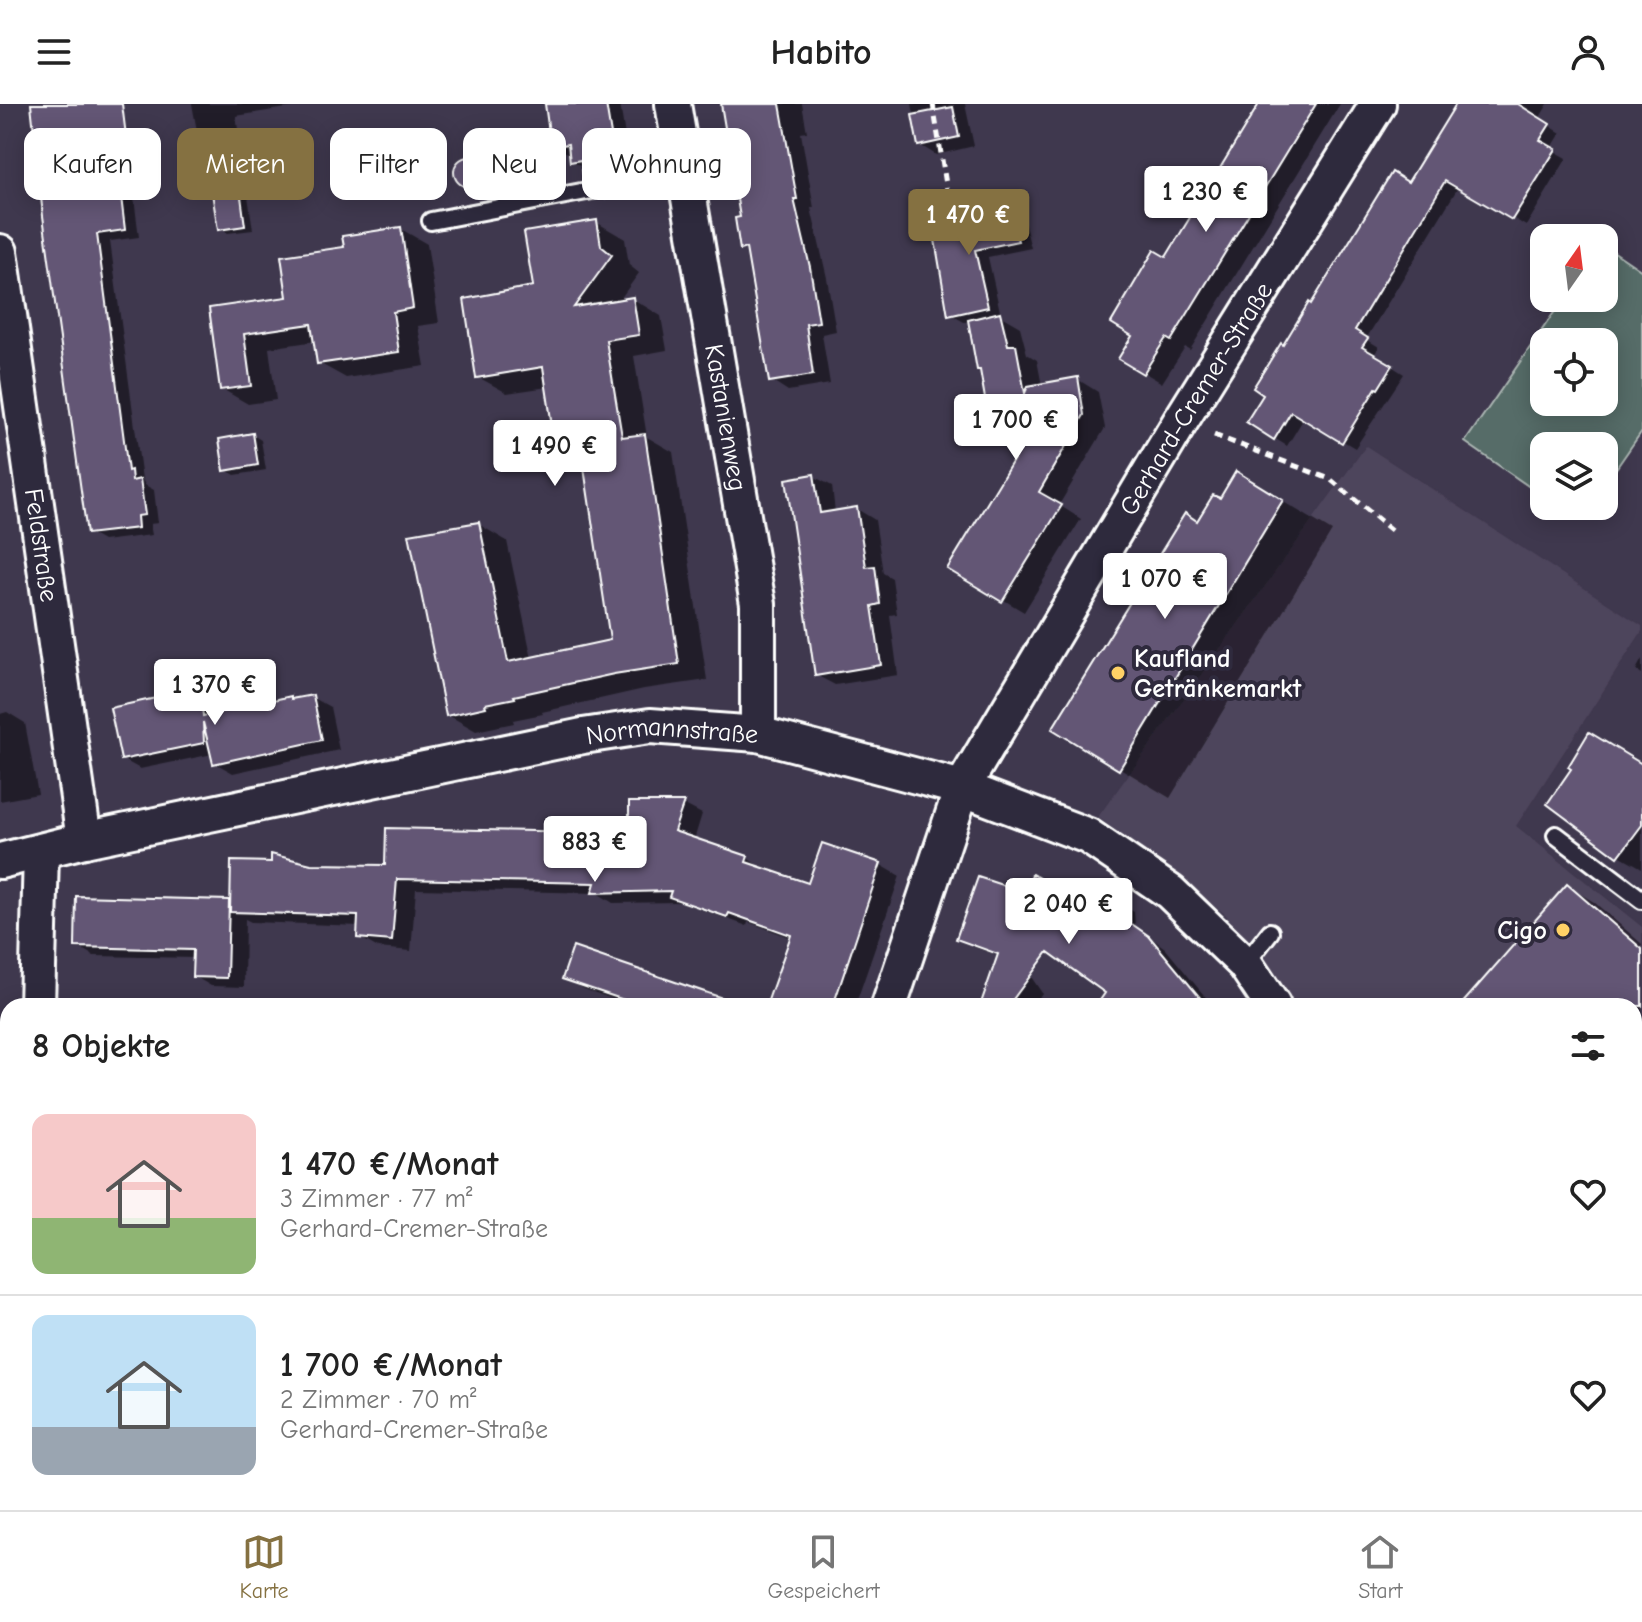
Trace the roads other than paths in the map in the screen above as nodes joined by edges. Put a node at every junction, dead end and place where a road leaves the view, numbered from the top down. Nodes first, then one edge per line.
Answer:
1 (673, 104) edge
2 (1378, 104) edge
3 (677, 128) edge
4 (582, 192) edge
5 (689, 200) edge
6 (431, 221) dead end
7 (0, 252) edge
8 (758, 734) junction
9 (962, 788) junction
10 (1556, 835) dead end
11 (84, 840) junction
12 (41, 852) junction
13 (0, 861) edge
14 (1642, 900) edge
15 (1270, 932) dead end
16 (1245, 964) junction
17 (37, 998) edge
18 (892, 998) edge
19 (1268, 998) edge

1 - 3 street, Kastanienweg
2 - 9 street, Gerhard-Cremer-Straße
4 - 6 lane
5 - 8 street, Kastanienweg
7 - 11 street, Feldstraße
8 - 9 street, Normannstraße
8 - 11 street, Normannstraße
9 - 16 street, Normannstraße
9 - 18 street, Gerhard-Cremer-Straße
10 - 14 lane
11 - 12 street, Normannstraße
12 - 13 street, Normannstraße
12 - 17 street
15 - 16 lane
16 - 19 street, Normannstraße

